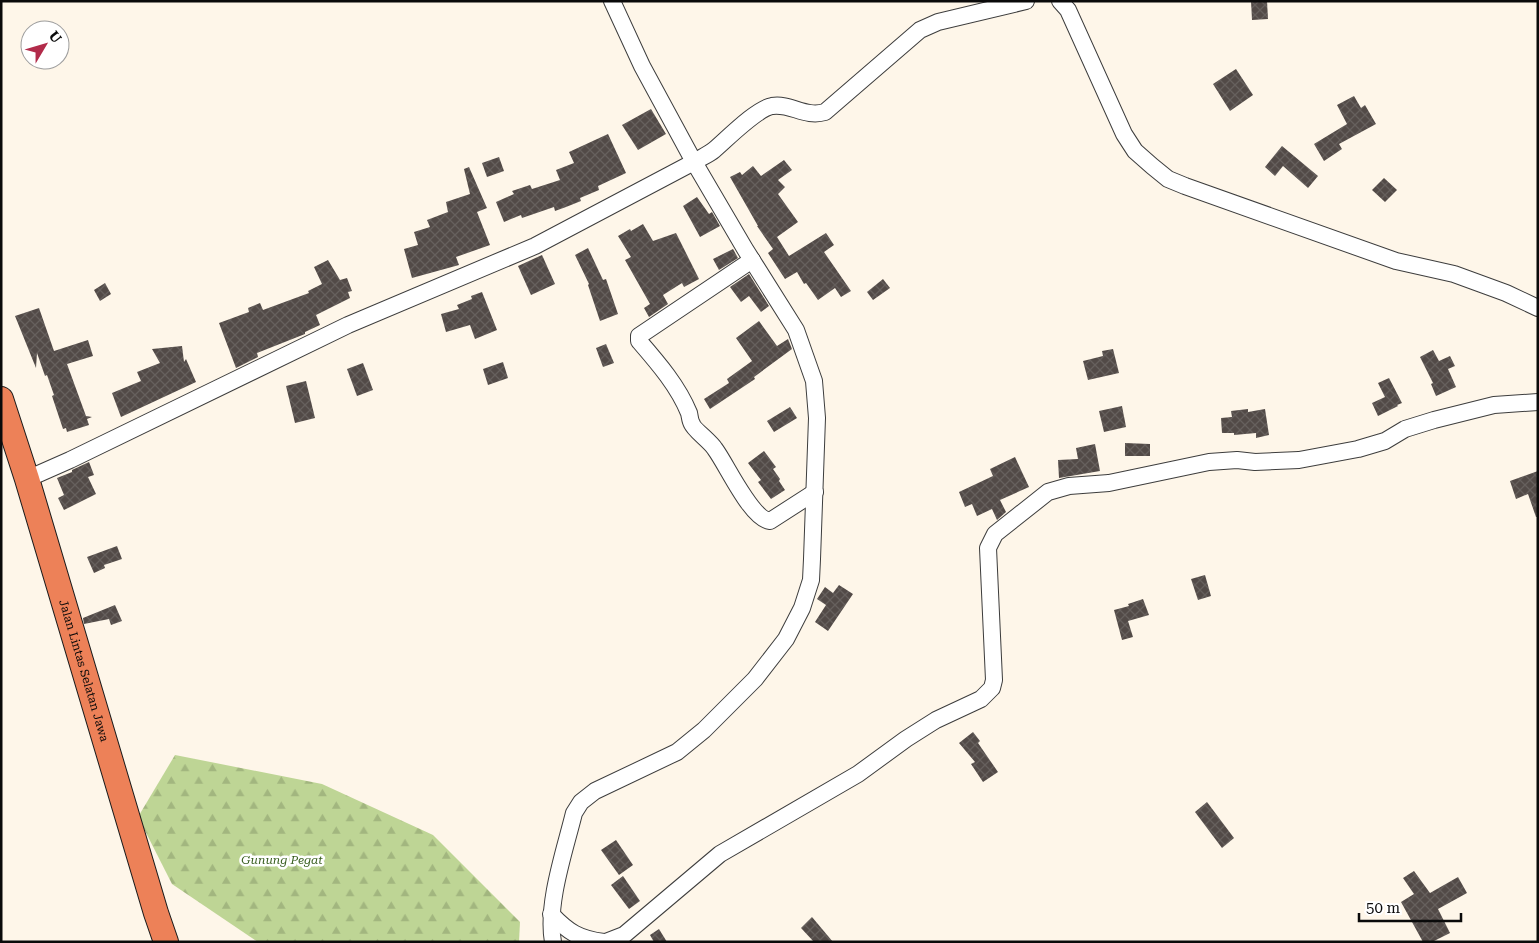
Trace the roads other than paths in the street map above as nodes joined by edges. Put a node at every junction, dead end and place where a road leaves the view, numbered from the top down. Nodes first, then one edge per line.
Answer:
1 (612, 1) edge
2 (1026, 1) edge
3 (1060, 1) edge
4 (694, 162) junction
5 (752, 260) junction
6 (1538, 308) edge
7 (1, 399) edge
8 (1538, 402) edge
9 (27, 479) junction
10 (814, 492) junction
11 (552, 914) junction
12 (166, 942) edge
13 (553, 942) edge
14 (605, 942) edge

1 - 4 street
2 - 4 street
3 - 6 street
4 - 5 street
4 - 9 street
5 - 10 street
5 - 10 street
7 - 9 highway, Jalan Lintas Selatan Jawa
8 - 14 street
9 - 12 highway, Jalan Lintas Selatan Jawa
10 - 11 street
11 - 13 street
11 - 14 street

